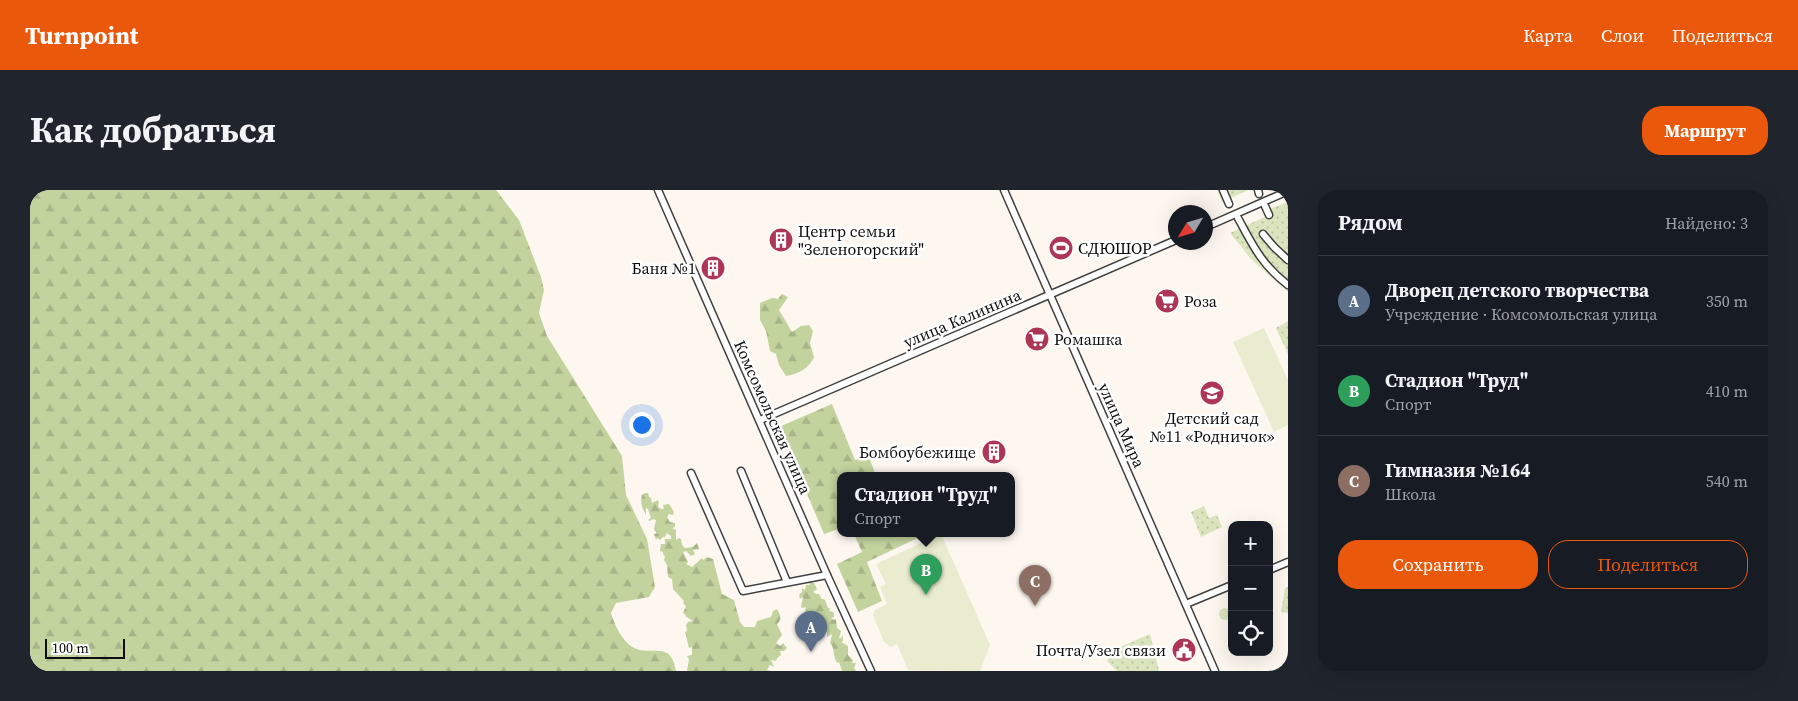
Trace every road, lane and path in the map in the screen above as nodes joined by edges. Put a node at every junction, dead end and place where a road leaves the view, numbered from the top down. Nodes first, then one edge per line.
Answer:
1 (658, 190) edge
2 (1004, 190) edge
3 (1223, 190) edge
4 (1288, 191) edge
5 (1229, 204) dead end
6 (1265, 206) dead end
7 (1269, 215) dead end
8 (1238, 218) dead end
9 (1213, 224) edge
10 (1263, 234) dead end
11 (1168, 243) edge
12 (1288, 260) edge
13 (1288, 285) edge
14 (1050, 295) junction
15 (760, 420) junction
16 (742, 471) dead end
17 (692, 473) dead end
18 (1288, 562) edge
19 (1273, 568) edge
20 (827, 575) junction
21 (787, 582) junction
22 (1228, 587) edge
23 (1186, 604) junction
24 (864, 655) junction
25 (864, 671) edge
26 (871, 671) edge
27 (1216, 671) edge

1 - 15 street, Комсомольская улица
2 - 14 street, улица Мира
3 - 5 street
4 - 9 street
6 - 7 street
8 - 13 street
10 - 12 street
11 - 14 street, улица Калинина
14 - 15 street, улица Калинина
14 - 23 street, улица Мира
15 - 20 street, Комсомольская улица
16 - 21 street
17 - 21 street
18 - 19 street
20 - 21 street
20 - 24 street, Комсомольская улица
22 - 23 street
23 - 27 street, улица Мира
24 - 25 street, Комсомольская улица
24 - 26 street, Комсомольская улица

